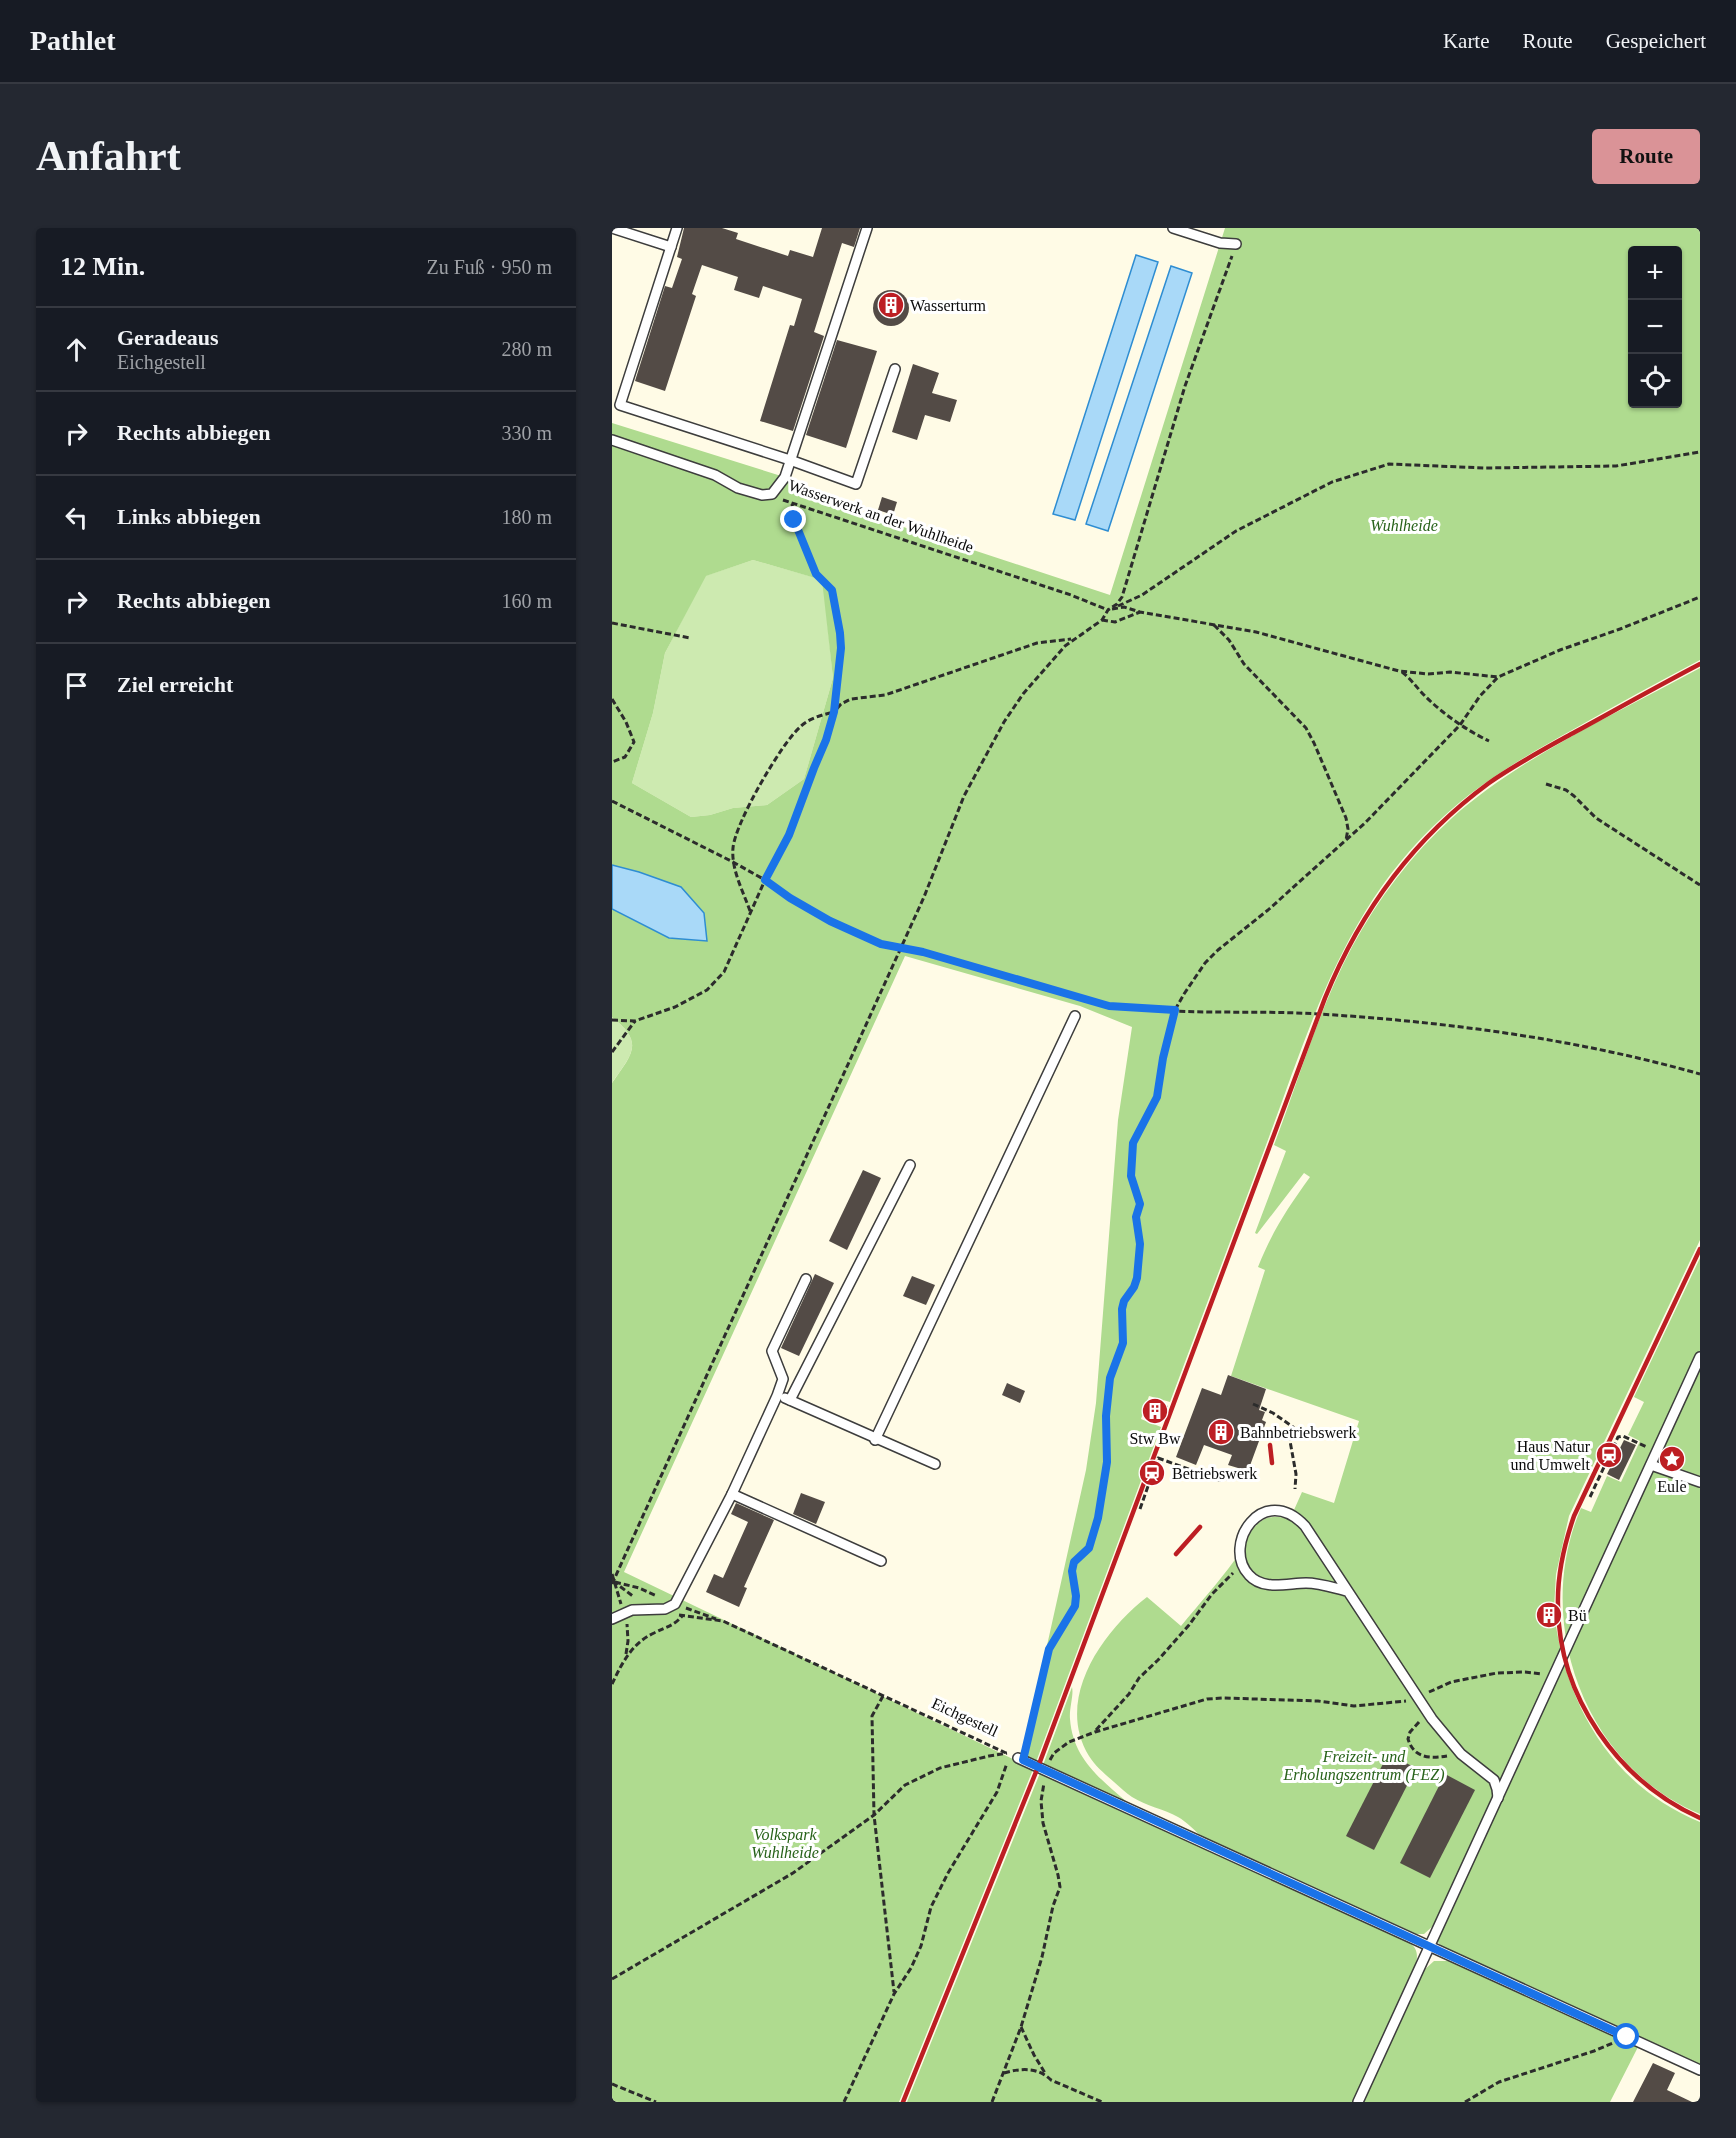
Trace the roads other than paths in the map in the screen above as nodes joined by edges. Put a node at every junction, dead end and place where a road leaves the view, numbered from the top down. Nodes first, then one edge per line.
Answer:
1 (612, 228) edge
2 (677, 228) edge
3 (867, 228) edge
4 (1173, 228) edge
5 (1236, 244) road end
6 (671, 247) junction
7 (895, 369) dead end
8 (612, 440) edge
9 (790, 460) junction
10 (1075, 1016) dead end
11 (910, 1164) dead end
12 (806, 1279) dead end
13 (1700, 1357) edge
14 (777, 1396) junction
15 (790, 1400) junction
16 (876, 1440) junction
17 (935, 1464) dead end
18 (1651, 1465) junction
19 (1700, 1482) edge
20 (732, 1494) junction
21 (881, 1561) dead end
22 (1347, 1591) junction
23 (612, 1619) edge
24 (1021, 1759) road end
25 (1498, 1798) junction
26 (1429, 1946) junction
27 (1700, 2070) edge
28 (1358, 2102) edge

1 - 6 lane
2 - 6 lane
3 - 9 lane
4 - 5 lane
6 - 9 lane
7 - 9 lane
8 - 9 lane, Wasserwerk an der Wuhlheide
10 - 16 lane
11 - 15 lane
12 - 14 lane
13 - 18 lane
14 - 15 lane
14 - 20 lane
15 - 16 lane
16 - 17 lane
18 - 19 lane
18 - 25 lane
20 - 21 lane
20 - 23 lane
22 - 22 lane
22 - 25 lane
24 - 26 lane
25 - 26 lane
26 - 27 lane
26 - 28 lane

